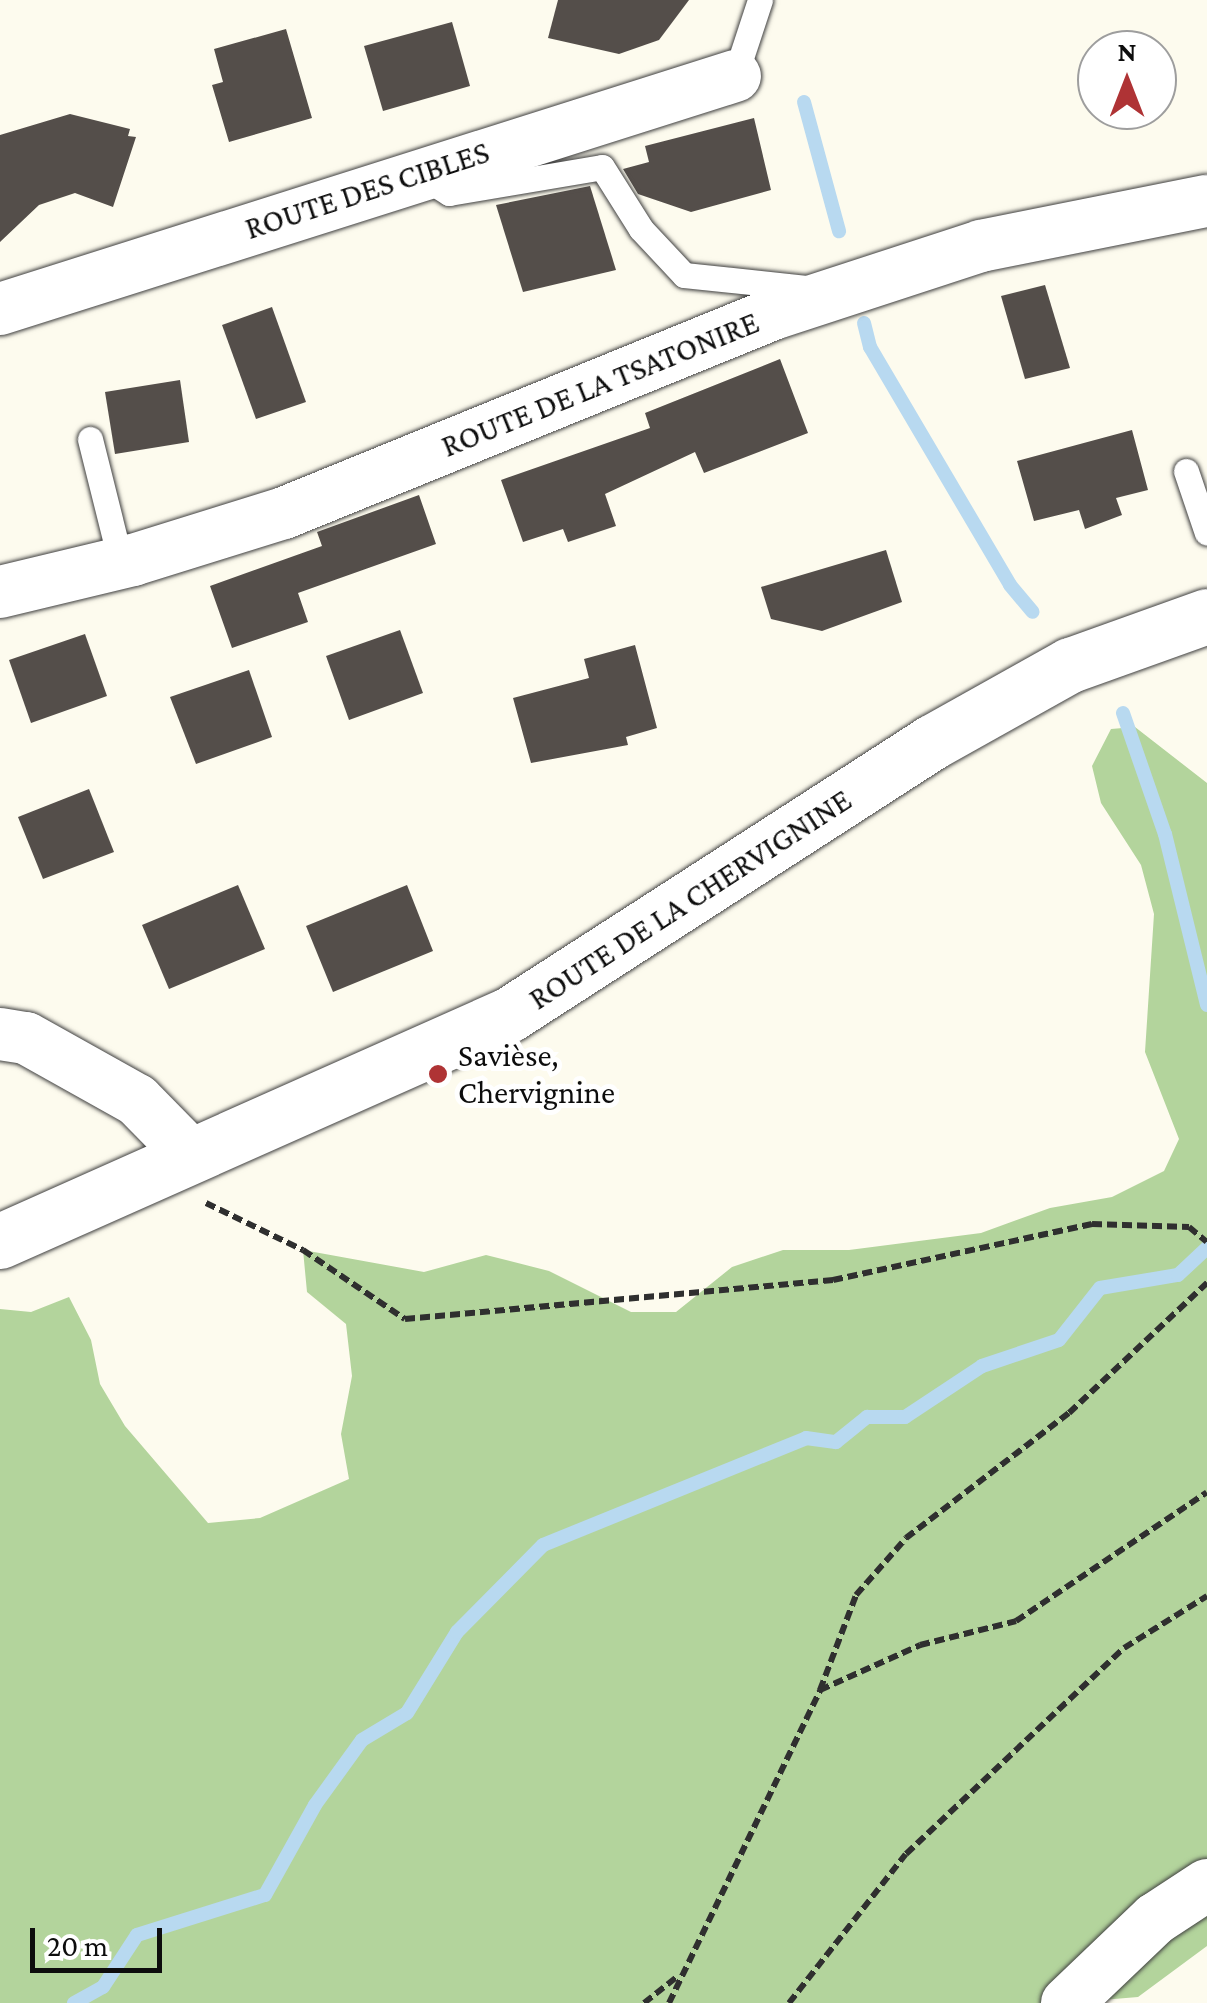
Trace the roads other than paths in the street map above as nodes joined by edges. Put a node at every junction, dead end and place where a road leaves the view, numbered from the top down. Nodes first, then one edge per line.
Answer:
1 (760, 0) edge
2 (735, 76) joint
3 (416, 173) junction
4 (1207, 201) edge
5 (842, 292) junction
6 (0, 308) edge
7 (90, 439) dead end
8 (1186, 471) dead end
9 (1207, 532) edge
10 (121, 562) junction
11 (0, 592) edge
12 (1207, 616) edge
13 (0, 1034) edge
14 (196, 1177) junction
15 (0, 1241) edge
16 (1207, 1884) edge
17 (1067, 2003) edge

1 - 2 lane
2 - 3 street, ROUTE DES CIBLES
3 - 5 lane
3 - 6 street, ROUTE DES CIBLES
4 - 5 street, ROUTE DE LA TSATONIRE
5 - 10 street, ROUTE DE LA TSATONIRE
7 - 10 lane
8 - 9 lane
10 - 11 street, ROUTE DE LA TSATONIRE
12 - 14 street, ROUTE DE LA CHERVIGNINE
13 - 14 street
14 - 15 street, ROUTE DE LA CHERVIGNINE
16 - 17 street

